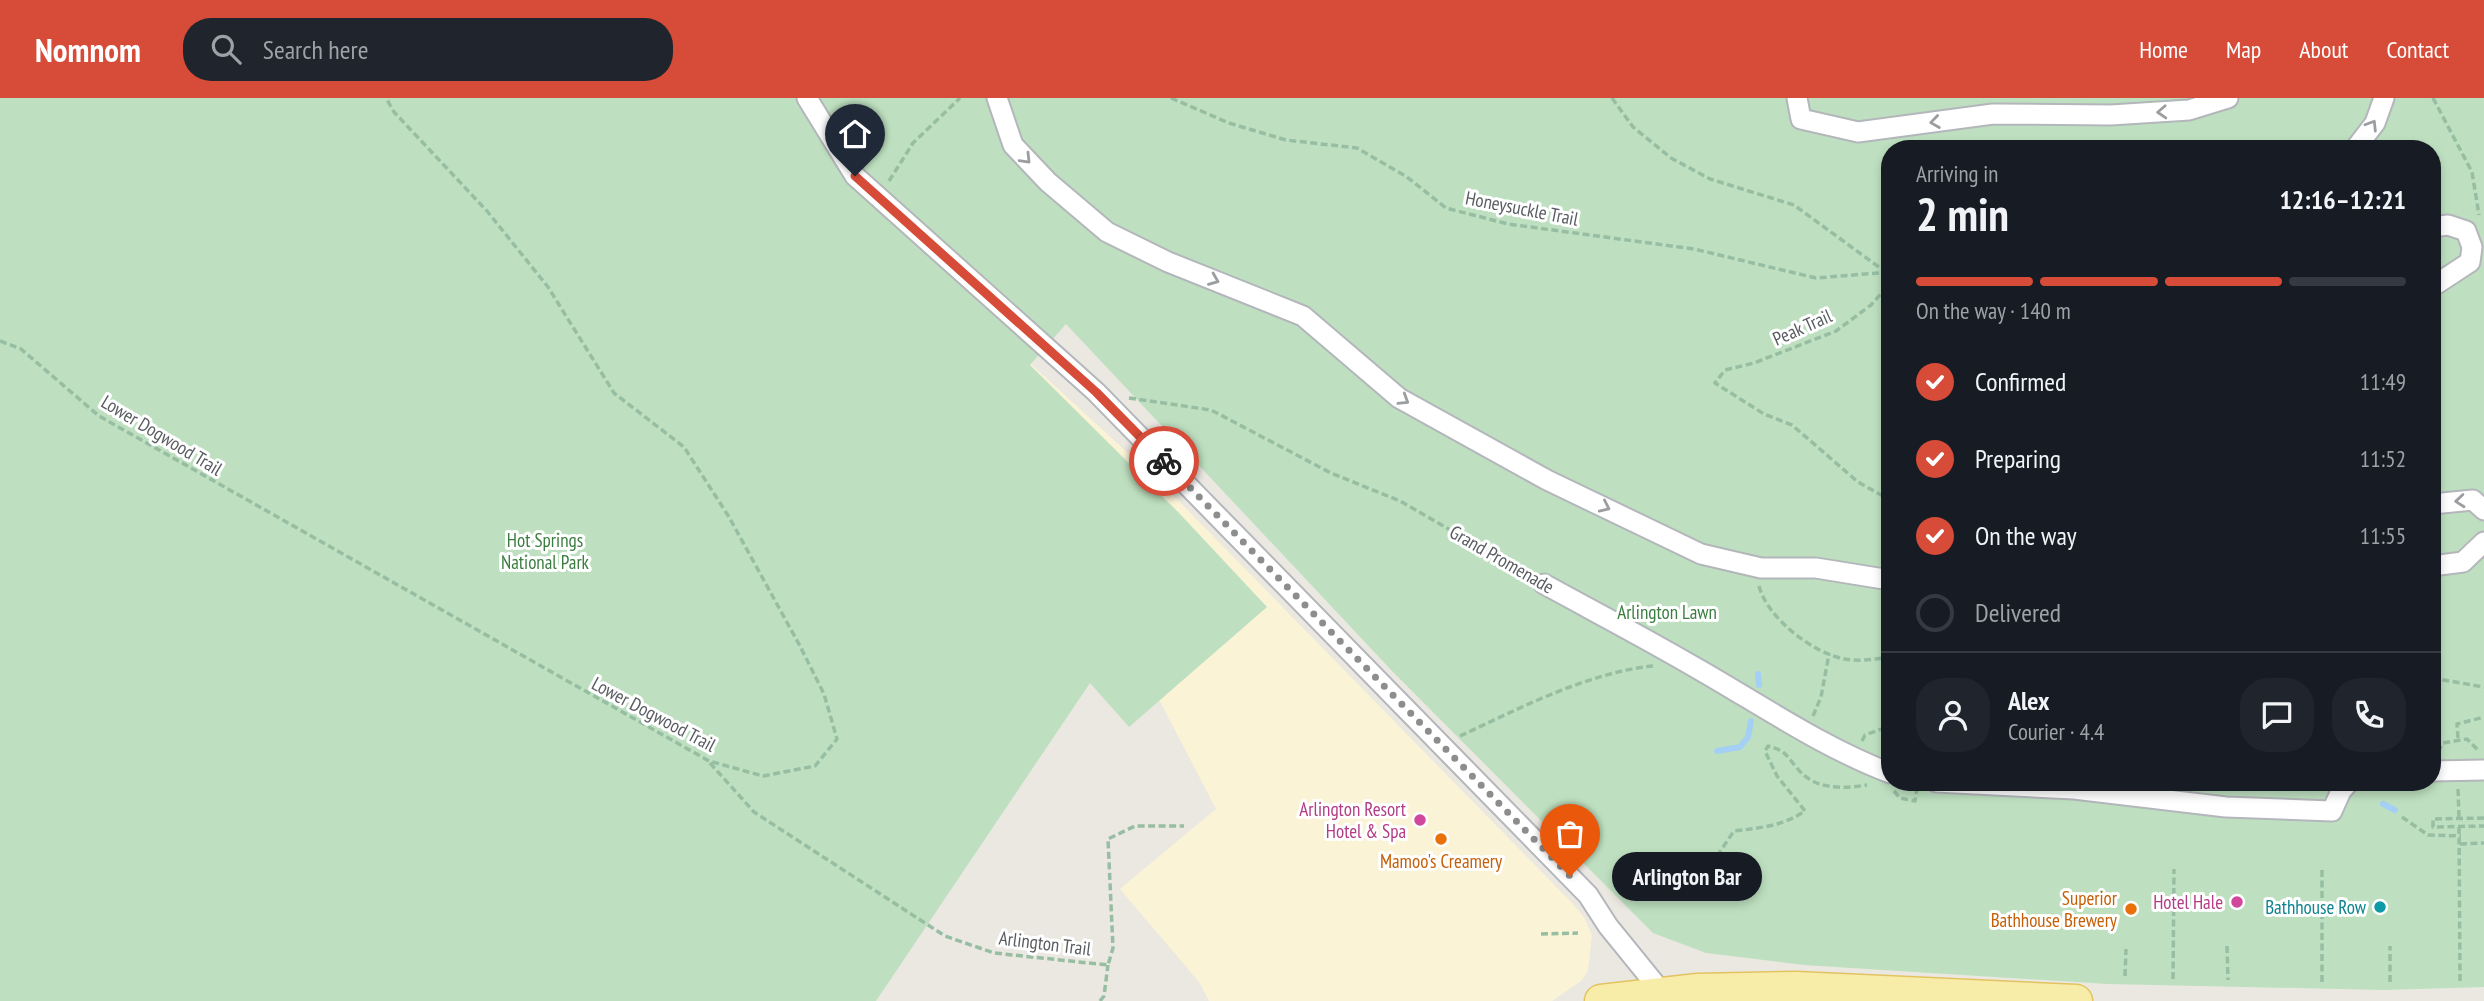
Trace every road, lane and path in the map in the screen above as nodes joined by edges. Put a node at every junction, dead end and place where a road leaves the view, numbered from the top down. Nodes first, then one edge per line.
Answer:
1 (386, 98) edge
2 (807, 98) edge
3 (960, 98) edge
4 (997, 98) edge
5 (1171, 98) edge
6 (1612, 98) edge
7 (1797, 98) edge
8 (2228, 98) edge
9 (2384, 98) edge
10 (2433, 98) edge
11 (2362, 140) edge
12 (877, 199) junction
13 (2480, 219) dead end
14 (2441, 226) edge
15 (1881, 267) edge
16 (1881, 274) edge
17 (2441, 281) edge
18 (1881, 293) edge
19 (0, 341) edge
20 (1096, 392) junction
21 (1881, 495) edge
22 (2441, 503) edge
23 (2484, 510) edge
24 (2484, 542) edge
25 (2441, 565) edge
26 (1760, 568) junction
27 (1881, 579) edge
28 (1544, 584) joint
29 (1829, 654) junction
30 (1881, 658) edge
31 (1686, 663) junction
32 (2441, 680) edge
33 (2484, 687) edge
34 (2484, 717) edge
35 (1881, 730) edge
36 (1807, 732) junction
37 (2458, 738) dead end
38 (1442, 744) junction
39 (1851, 756) junction
40 (709, 761) junction
41 (1881, 769) edge
42 (2484, 770) edge
43 (2441, 771) edge
44 (1869, 785) dead end
45 (1894, 791) edge
46 (1917, 791) edge
47 (2091, 791) edge
48 (2341, 791) edge
49 (2458, 796) dead end
50 (2402, 817) dead end
51 (2459, 818) junction
52 (2484, 818) edge
53 (1184, 826) dead end
54 (2484, 826) edge
55 (2459, 827) junction
56 (2460, 836) junction
57 (2484, 843) edge
58 (2460, 844) junction
59 (1717, 856) dead end
60 (2174, 869) dead end
61 (2322, 870) dead end
62 (1578, 933) dead end
63 (1541, 934) dead end
64 (2227, 946) dead end
65 (2390, 946) dead end
66 (2126, 949) dead end
67 (1108, 965) junction
68 (2125, 976) dead end
69 (2173, 979) dead end
70 (2228, 980) dead end
71 (2460, 981) dead end
72 (2322, 982) dead end
73 (2390, 982) dead end
74 (1662, 998) edge
75 (1100, 1001) edge
76 (1601, 1001) edge
77 (2076, 1001) edge

1 - 40 path, Lower Dogwood Trail
2 - 12 street
3 - 12 path
4 -> 26 street
5 - 16 path, Honeysuckle Trail
6 - 15 path
8 -> 7 street
11 -> 9 street
10 - 13 path
12 - 20 street
14 - 17 street
18 - 21 path, Peak Trail
19 - 40 path, Lower Dogwood Trail
20 - 28 path, Grand Promenade
20 - 38 street
23 -> 22 street
24 - 25 street
26 - 27 street
26 - 29 path
28 - 31 street, Grand Promenade
29 - 30 path
29 - 36 path
31 - 36 street, Grand Promenade
31 - 38 path
32 - 33 path
34 - 37 path
35 - 39 path
36 - 39 street, Grand Promenade
38 - 74 street
39 - 41 street, Grand Promenade
40 - 67 path, Arlington Trail
42 - 43 street
44 - 59 path
45 - 46 path
47 - 48 street
49 - 51 path
50 - 56 path
51 - 52 path
51 - 55 path
53 - 67 path, Arlington Trail
54 - 55 path
55 - 56 path
56 - 58 path
57 - 58 path
58 - 71 path
60 - 69 path
61 - 72 path
62 - 63 path
64 - 70 path
65 - 73 path
66 - 68 path
67 - 75 path
74 - 76 main road
74 - 77 main road

